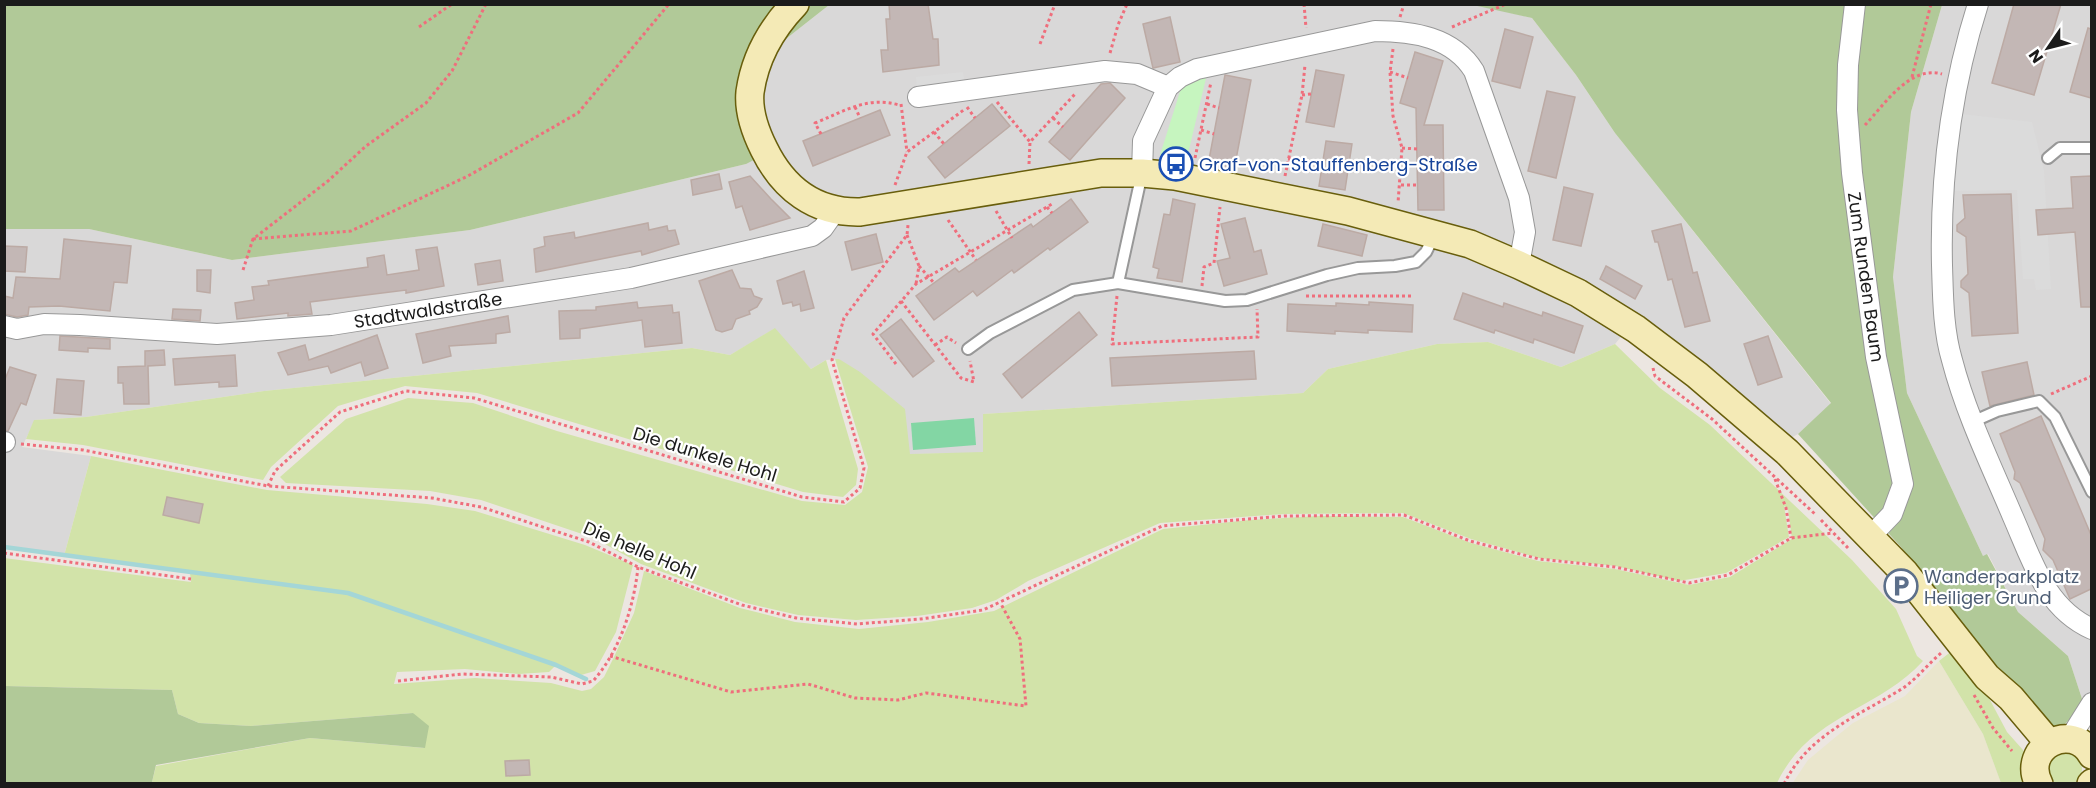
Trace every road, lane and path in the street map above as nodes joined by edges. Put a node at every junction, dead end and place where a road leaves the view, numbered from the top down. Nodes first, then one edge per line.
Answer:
1 (452, 4) edge
2 (486, 4) edge
3 (669, 4) edge
4 (795, 4) edge
5 (1055, 4) edge
6 (1127, 4) edge
7 (1304, 4) edge
8 (1506, 4) edge
9 (1855, 4) edge
10 (1931, 4) edge
11 (1978, 4) edge
12 (419, 27) dead end
13 (1395, 31) junction
14 (1430, 37) junction
15 (1040, 44) dead end
16 (1306, 45) junction
17 (1215, 66) junction
18 (1100, 72) junction
19 (1390, 72) junction
20 (1947, 75) dead end
21 (1912, 77) junction
22 (1408, 78) dead end
23 (1168, 87) junction
24 (986, 89) junction
25 (1311, 94) dead end
26 (1302, 95) junction
27 (918, 97) joint
28 (1207, 104) junction
29 (899, 105) junction
30 (855, 107) junction
31 (967, 107) junction
32 (1219, 108) dead end
33 (860, 118) dead end
34 (975, 118) dead end
35 (1053, 118) junction
36 (1063, 127) dead end
37 (1201, 130) junction
38 (934, 132) junction
39 (821, 134) dead end
40 (1214, 134) dead end
41 (1850, 140) junction
42 (1030, 142) junction
43 (944, 144) dead end
44 (1402, 148) junction
45 (2091, 148) edge
46 (1417, 149) dead end
47 (907, 152) junction
48 (2048, 158) dead end
49 (1288, 159) junction
50 (1323, 163) dead end
51 (1142, 173) junction
52 (1066, 178) junction
53 (1191, 180) junction
54 (1285, 181) dead end
55 (1028, 184) junction
56 (1401, 185) junction
57 (1417, 185) dead end
58 (1223, 186) junction
59 (988, 190) junction
60 (1399, 199) dead end
61 (942, 200) junction
62 (897, 207) junction
63 (1047, 207) junction
64 (835, 211) junction
65 (1052, 213) dead end
66 (1007, 230) junction
67 (1435, 233) junction
68 (907, 235) junction
69 (1012, 238) dead end
70 (253, 239) junction
71 (970, 252) junction
72 (976, 260) dead end
73 (1519, 265) junction
74 (919, 266) junction
75 (243, 270) dead end
76 (928, 276) junction
77 (934, 283) dead end
78 (1118, 283) junction
79 (1296, 283) junction
80 (916, 284) junction
81 (1413, 296) dead end
82 (1201, 297) junction
83 (1116, 300) dead end
84 (901, 301) junction
85 (1257, 308) dead end
86 (4, 326) edge
87 (935, 345) junction
88 (968, 349) junction
89 (896, 364) dead end
90 (1652, 366) dead end
91 (2091, 376) edge
92 (2039, 401) junction
93 (1972, 422) junction
94 (5, 442) edge
95 (1775, 477) junction
96 (268, 486) junction
97 (2091, 492) edge
98 (1870, 537) junction
99 (1791, 538) junction
100 (4, 553) edge
101 (638, 567) junction
102 (190, 579) dead end
103 (1001, 603) junction
104 (2091, 629) edge
105 (610, 656) junction
106 (1950, 660) dead end
107 (398, 681) dead end
108 (1979, 683) junction
109 (2091, 703) edge
110 (2063, 749) edge
111 (1784, 783) edge
112 (2038, 783) edge

1 - 12 path
2 - 70 path
3 - 70 path
4 - 64 street
5 - 15 path
6 - 18 path
7 - 16 path
8 - 14 path
9 - 41 street, Zum Runden Baum
10 - 21 path
11 - 93 street
13 - 14 street
13 - 16 street
13 - 19 path
14 - 73 street
16 - 17 street
16 - 26 path
17 - 23 street
17 - 28 path
18 - 23 street
18 - 24 street
18 - 35 path
19 - 22 path
19 - 44 path
20 - 21 path
21 - 41 path
23 - 51 street
24 - 27 street
24 - 31 path
24 - 42 path
25 - 26 path
26 - 49 path
27 - 29 path
28 - 32 path
28 - 37 path
29 - 30 path
29 - 47 path
30 - 33 path
30 - 39 path
31 - 34 path
31 - 38 path
35 - 36 path
35 - 42 path
37 - 40 path
37 - 53 path
38 - 43 path
38 - 47 path
41 - 98 street, Zum Runden Baum
42 - 55 path
44 - 46 path
44 - 56 path
45 - 48 lane
47 - 62 path
49 - 50 path
49 - 54 path
51 - 52 street
51 - 53 street
51 - 78 lane
52 - 55 street
52 - 63 path
53 - 58 street
55 - 59 street
56 - 57 path
56 - 60 path
58 - 67 street
58 - 82 path
59 - 61 street
59 - 66 path
61 - 62 street
61 - 71 path
62 - 64 street
62 - 68 path
63 - 65 path
63 - 66 path
64 - 86 street, Stadtwaldstraße
66 - 69 path
66 - 71 path
67 - 73 street
67 - 79 lane
68 - 74 path
68 - 96 path, Die dunkele Hohl
70 - 75 path
71 - 72 path
71 - 76 path
73 - 98 street
74 - 76 path
74 - 80 path
76 - 77 path
76 - 80 path
78 - 82 lane
78 - 88 lane
79 - 81 path
79 - 82 lane
80 - 84 path
83 - 85 path
84 - 87 path
84 - 89 path
87 - 88 path
87 - 88 path
90 - 95 path
91 - 92 path
92 - 93 lane
92 - 97 lane
93 - 104 street
94 - 96 path, Die helle Hohl
95 - 99 path
95 - 99 path
96 - 101 path, Die helle Hohl
98 - 108 street
99 - 103 path, Die helle Hohl
100 - 102 path
101 - 103 path, Die helle Hohl
101 - 105 path
103 - 105 path
105 - 107 path
106 - 111 path
108 - 110 street
108 - 110 path
109 - 110 street
110 - 112 street

